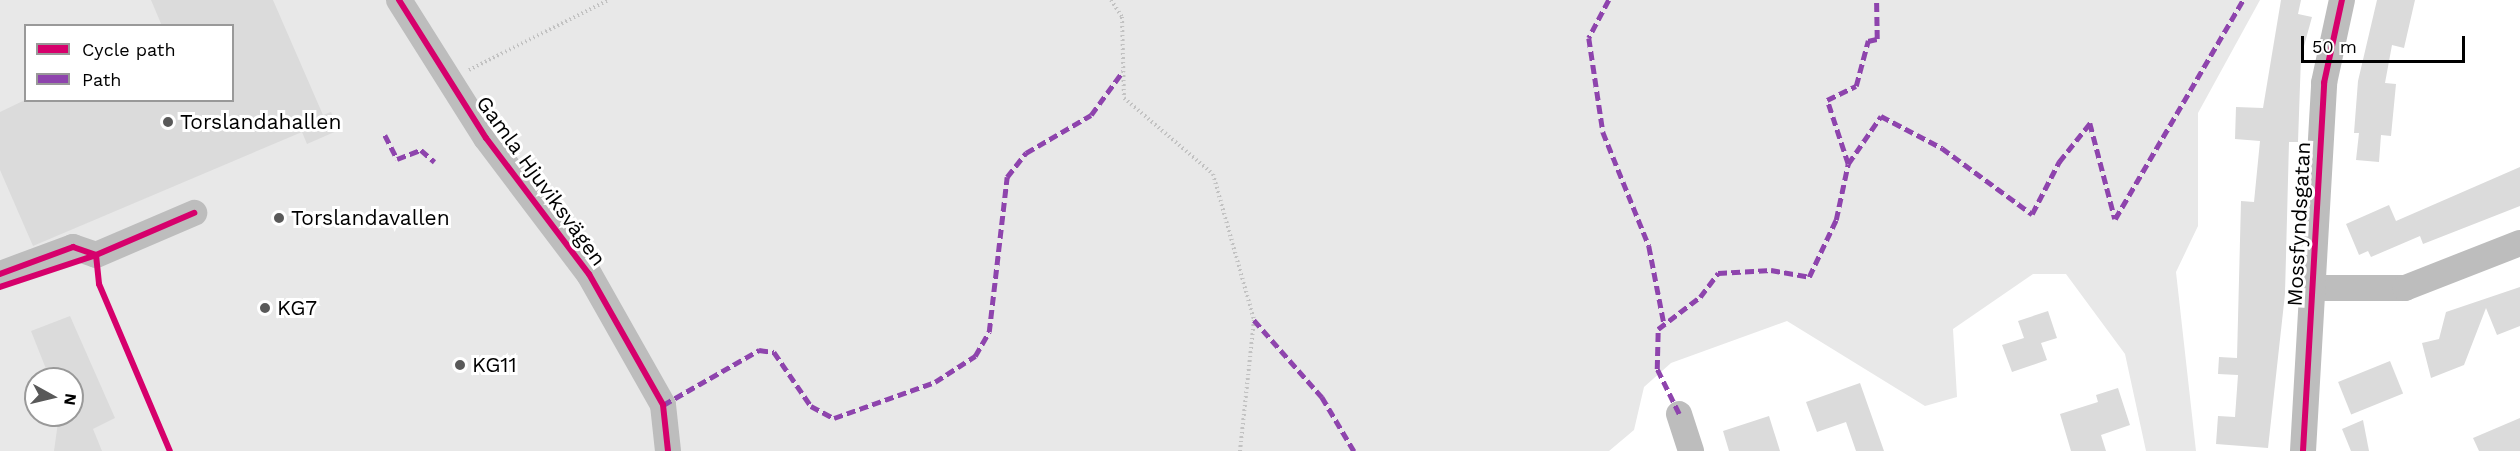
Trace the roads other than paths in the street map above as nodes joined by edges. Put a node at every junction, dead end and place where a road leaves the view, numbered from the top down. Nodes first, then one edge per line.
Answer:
1 (399, 0) edge
2 (2342, 0) edge
3 (194, 213) dead end
4 (2520, 243) edge
5 (0, 274) edge
6 (2312, 288) junction
7 (1679, 414) dead end
8 (668, 451) edge
9 (1691, 451) edge
10 (2303, 451) edge

1 - 8 street, Gamla Hjuviksvägen
2 - 6 street, Mossfyndsgatan
3 - 5 street
4 - 6 street, Mossfyndsgatan
6 - 10 street, Mossfyndsgatan
7 - 9 street

